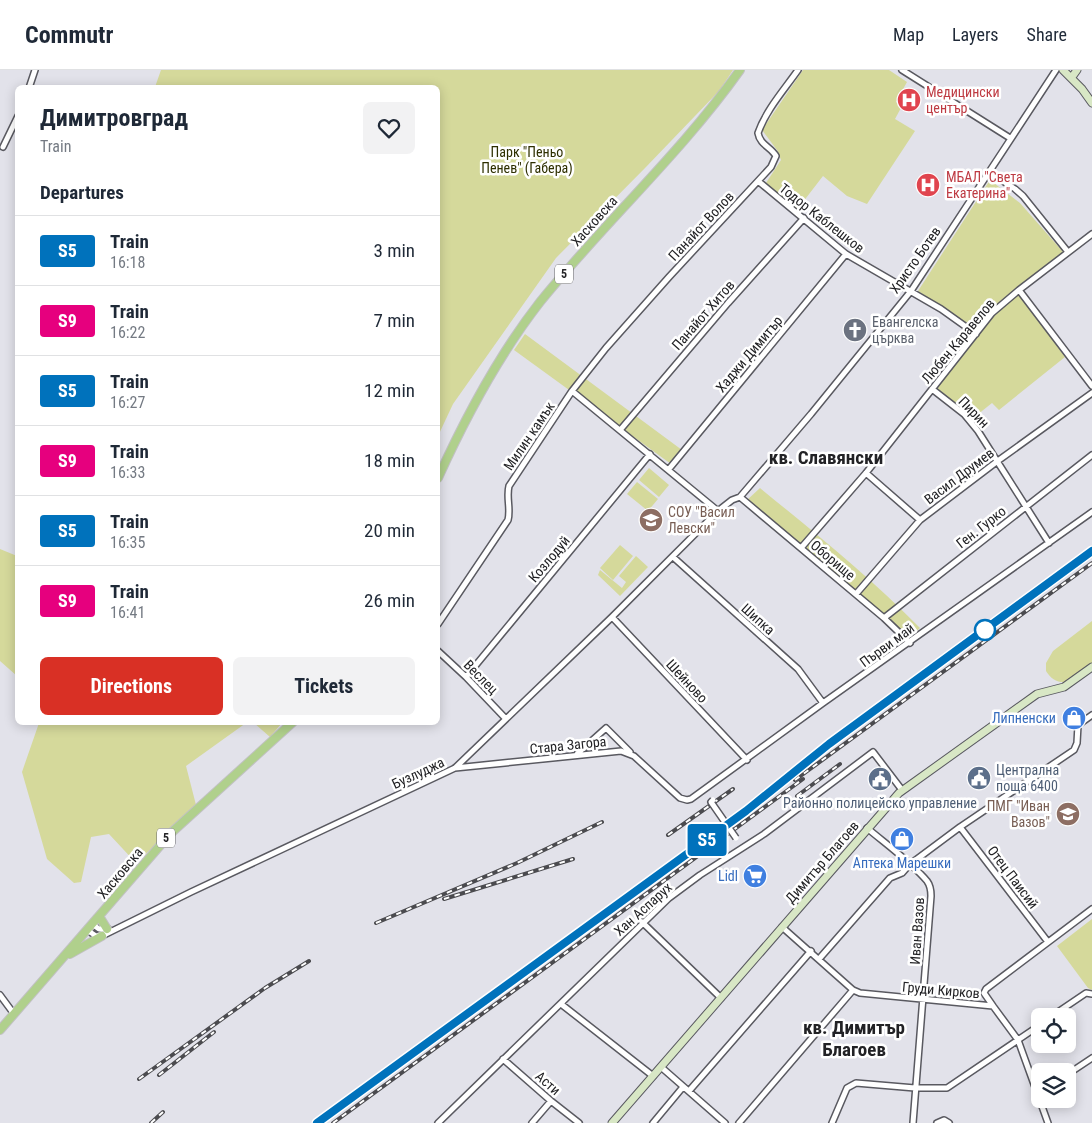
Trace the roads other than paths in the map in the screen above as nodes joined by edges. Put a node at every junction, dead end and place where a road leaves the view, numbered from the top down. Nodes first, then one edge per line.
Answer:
1 (35, 70) edge
2 (740, 70) edge
3 (798, 70) edge
4 (902, 70) edge
5 (1056, 70) edge
6 (1064, 70) edge
7 (1077, 70) edge
8 (1072, 78) junction
9 (30, 85) edge
10 (1092, 103) edge
11 (15, 122) edge
12 (1010, 138) junction
13 (3, 147) dead end
14 (988, 172) junction
15 (758, 181) junction
16 (804, 218) junction
17 (1092, 234) edge
18 (1068, 252) junction
19 (846, 254) junction
20 (1019, 290) junction
21 (911, 291) junction
22 (976, 334) junction
23 (1092, 386) edge
24 (932, 390) junction
25 (572, 391) junction
26 (1092, 394) edge
27 (621, 429) junction
28 (650, 454) junction
29 (1092, 455) edge
30 (998, 460) junction
31 (669, 469) junction
32 (866, 473) junction
33 (440, 474) edge
34 (740, 497) junction
35 (1025, 506) junction
36 (718, 511) junction
37 (1092, 512) edge
38 (920, 520) junction
39 (1049, 543) junction
40 (801, 548) junction
41 (673, 557) junction
42 (856, 594) junction
43 (612, 617) junction
44 (884, 618) junction
45 (440, 621) edge
46 (910, 642) junction
47 (440, 653) edge
48 (1092, 667) edge
49 (466, 677) junction
50 (823, 703) junction
51 (1092, 715) edge
52 (506, 719) junction
53 (290, 725) edge
54 (577, 754) junction
55 (634, 756) junction
56 (747, 760) junction
57 (455, 768) junction
58 (902, 790) junction
59 (713, 800) dead end
60 (960, 827) junction
61 (867, 828) junction
62 (736, 838) dead end
63 (910, 865) junction
64 (1092, 910) edge
65 (99, 916) junction
66 (642, 922) junction
67 (90, 927) junction
68 (782, 927) junction
69 (112, 928) junction
70 (102, 936) junction
71 (1048, 942) junction
72 (810, 951) junction
73 (819, 959) junction
74 (57, 964) junction
75 (854, 990) junction
76 (1092, 994) edge
77 (0, 995) edge
78 (721, 998) junction
79 (923, 999) junction
80 (561, 1004) junction
81 (993, 1006) junction
82 (1064, 1008) edge
83 (14, 1014) junction
84 (0, 1030) edge
85 (1031, 1031) edge
86 (1018, 1040) junction
87 (1092, 1058) edge
88 (503, 1059) junction
89 (661, 1067) junction
90 (1076, 1069) edge
91 (1031, 1074) edge
92 (653, 1076) junction
93 (683, 1087) junction
94 (916, 1088) junction
95 (689, 1091) junction
96 (551, 1101) junction
97 (1043, 1108) edge
98 (438, 1123) edge
99 (532, 1123) edge
100 (579, 1123) edge
101 (612, 1123) edge
102 (653, 1123) edge
103 (725, 1123) edge
104 (738, 1123) edge
105 (832, 1123) edge
106 (913, 1123) edge
107 (937, 1123) edge
108 (949, 1123) edge
109 (1048, 1123) edge

1 - 9 street
2 - 33 main road, Хасковска / 5
3 - 15 street, Панайот Волов
4 - 12 street
5 - 12 street, Христо Ботев
6 - 8 street
7 - 8 street
8 - 10 street
11 - 13 street
12 - 14 street, Христо Ботев
14 - 18 street
14 - 21 street, Христо Ботев
15 - 16 street, Тодор Каблешков
15 - 25 street, Панайот Волов
16 - 19 street, Тодор Каблешков
16 - 27 street, Панайот Хитов
17 - 18 street, Любен Каравелов
18 - 20 street, Любен Каравелов
19 - 21 street, Тодор Каблешков
19 - 31 street, Хаджи Димитър
20 - 22 street, Любен Каравелов
20 - 23 street
21 - 22 street, Тодор Каблешков
21 - 34 street, Христо Ботев
22 - 24 street, Любен Каравелов
24 - 30 street, Пирин
24 - 32 street, Любен Каравелов
25 - 27 street
25 - 45 street, Милин камък
26 - 30 street, Васил Друмев
27 - 28 street
28 - 31 street
28 - 49 street, Козлодуй
29 - 35 street, Ген. Гурко
30 - 35 street, Пирин
30 - 38 street, Васил Друмев
31 - 36 street
32 - 38 street
32 - 40 street, Любен Каравелов
34 - 36 street, Христо Ботев
34 - 40 street, Оборище
35 - 39 street, Пирин
35 - 44 street, Ген. Гурко
36 - 41 street, Христо Ботев
37 - 39 street, Първи май
38 - 42 street, Васил Друмев
39 - 46 street, Първи май
40 - 42 street, Оборище
41 - 43 street, Бузлуджа
41 - 50 street, Шипка
42 - 44 street, Оборище
43 - 52 street, Бузлуджа
43 - 56 street, Шейново
44 - 46 street, Оборище
46 - 50 street, Първи май
47 - 49 street, Веслец
48 - 58 street, Димитър Благоев
49 - 52 street, Веслец
50 - 56 street, Първи май
51 - 60 street
52 - 57 street, Бузлуджа
53 - 65 main road, Хасковска / 5
54 - 55 street, Стара Загора
54 - 55 street
54 - 57 street, Стара Загора
55 - 56 street, Първи май
57 - 69 street, Бузлуджа
58 - 61 street, Димитър Благоев
58 - 66 street, Хан Аспарух
59 - 62 street, bridge
60 - 63 street
60 - 71 street, Отец Паисий
61 - 63 street, Иван Вазов
61 - 68 street, Димитър Благоев
63 - 73 street
63 - 79 street, Иван Вазов
64 - 71 street
65 - 67 main road, Хасковска / 5
65 - 69 main road
66 - 78 street
66 - 80 street, Хан Аспарух
67 - 69 street
67 - 70 street
67 - 74 main road, Хасковска / 5
68 - 72 street
68 - 78 street, Димитър Благоев
69 - 70 street, Бузлуджа
70 - 74 main road
71 - 81 street
72 - 73 street
72 - 95 street
73 - 75 street
74 - 83 main road, Хасковска / 5
75 - 79 street, Груди Кирков
75 - 104 street
76 - 82 street
77 - 83 street
78 - 89 street, Димитър Благоев
79 - 81 street, Груди Кирков
79 - 94 street, Иван Вазов
80 - 88 street, Хан Аспарух
80 - 92 street
81 - 86 street, Груди Кирков
83 - 84 main road, Хасковска / 5
85 - 86 street
86 - 91 street, Груди Кирков
86 - 94 street
87 - 90 street
88 - 96 street, Асти
88 - 98 street, Хан Аспарух
89 - 92 street, Димитър Благоев
89 - 93 street
92 - 101 street, Димитър Благоев
93 - 95 street
93 - 102 street
94 - 105 street
94 - 106 street, Иван Вазов
95 - 103 street
96 - 99 street
96 - 100 street, Асти
97 - 109 street, Груди Кирков
107 - 108 street

